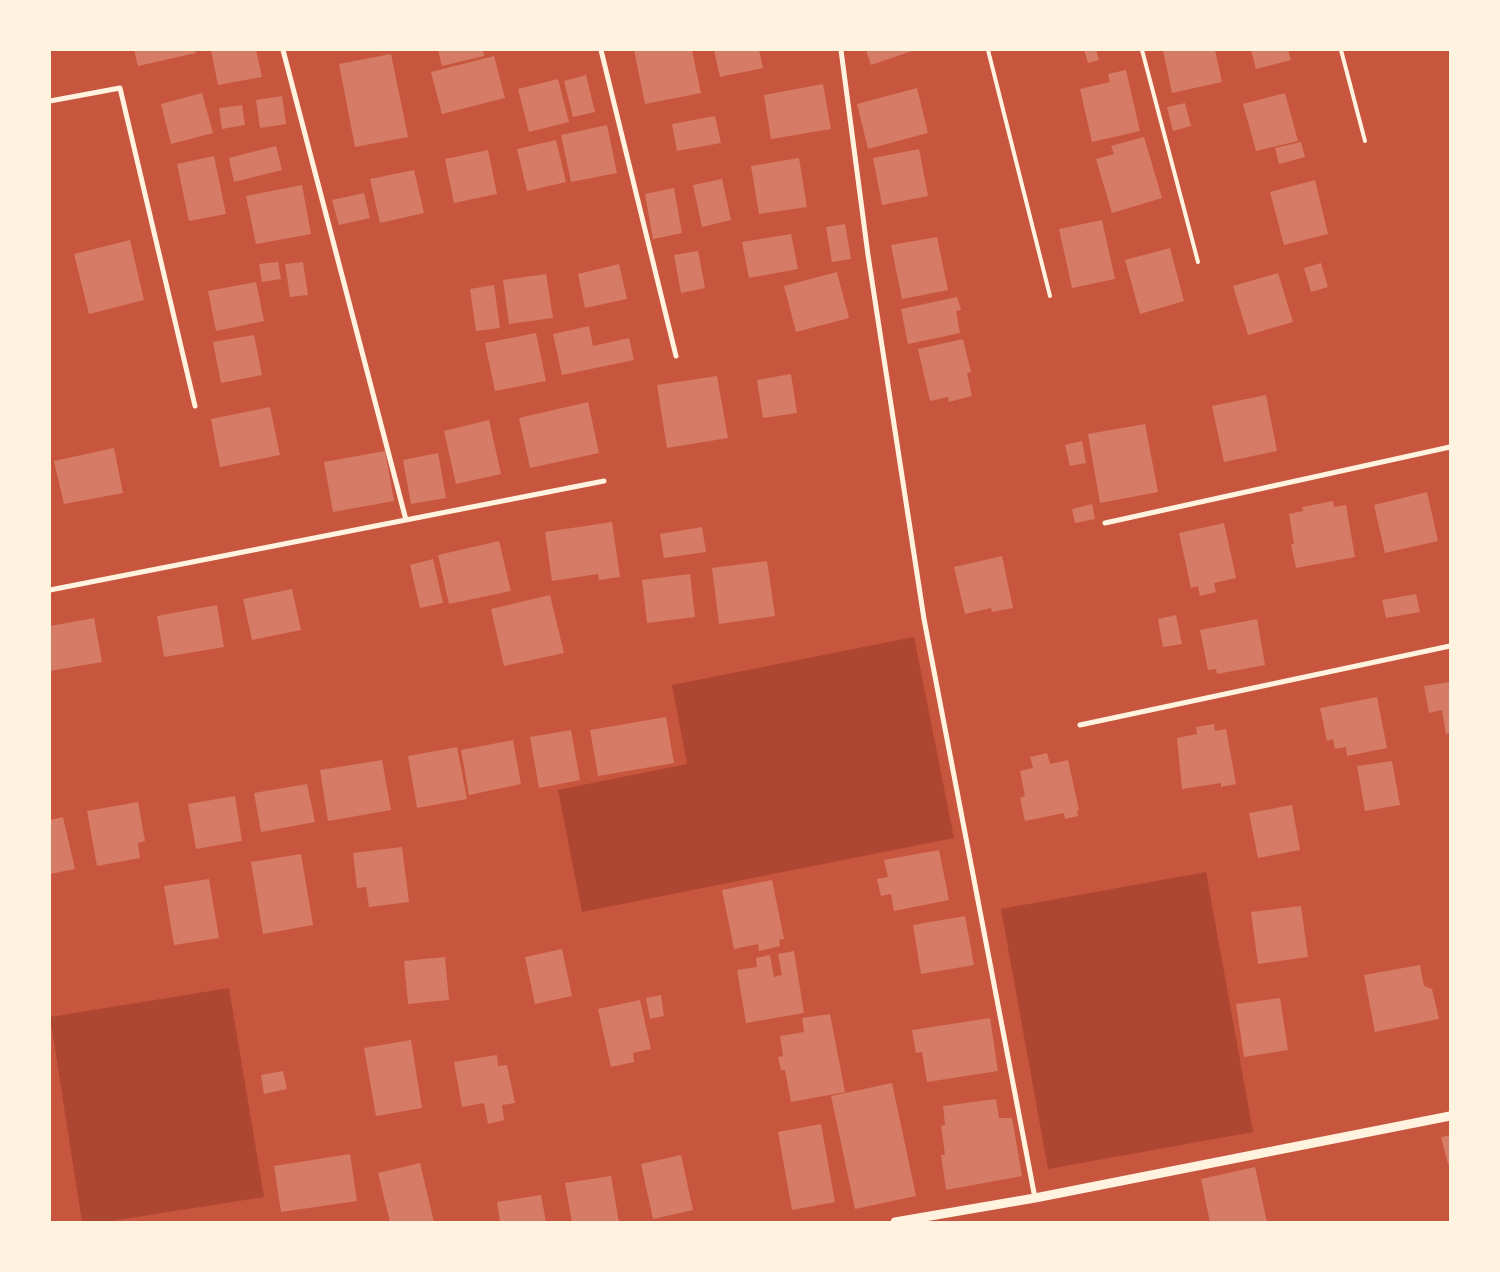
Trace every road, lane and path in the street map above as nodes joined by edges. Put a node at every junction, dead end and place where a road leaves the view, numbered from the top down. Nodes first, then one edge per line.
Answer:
1 (283, 50) edge
2 (601, 50) edge
3 (842, 50) edge
4 (988, 50) edge
5 (1142, 50) edge
6 (1341, 50) edge
7 (50, 100) edge
8 (1365, 141) dead end
9 (1198, 262) dead end
10 (1050, 296) dead end
11 (676, 356) dead end
12 (195, 406) dead end
13 (1450, 447) edge
14 (604, 480) dead end
15 (406, 520) junction
16 (1105, 523) dead end
17 (50, 590) edge
18 (1450, 646) edge
19 (1080, 725) dead end
20 (1450, 1116) edge
21 (1035, 1198) junction
22 (895, 1222) edge

1 - 15 street
2 - 11 street
3 - 21 street
4 - 10 lane
5 - 9 lane
6 - 8 lane
7 - 12 street
13 - 16 street
14 - 15 street
15 - 17 street
18 - 19 street
20 - 21 street
21 - 22 street

